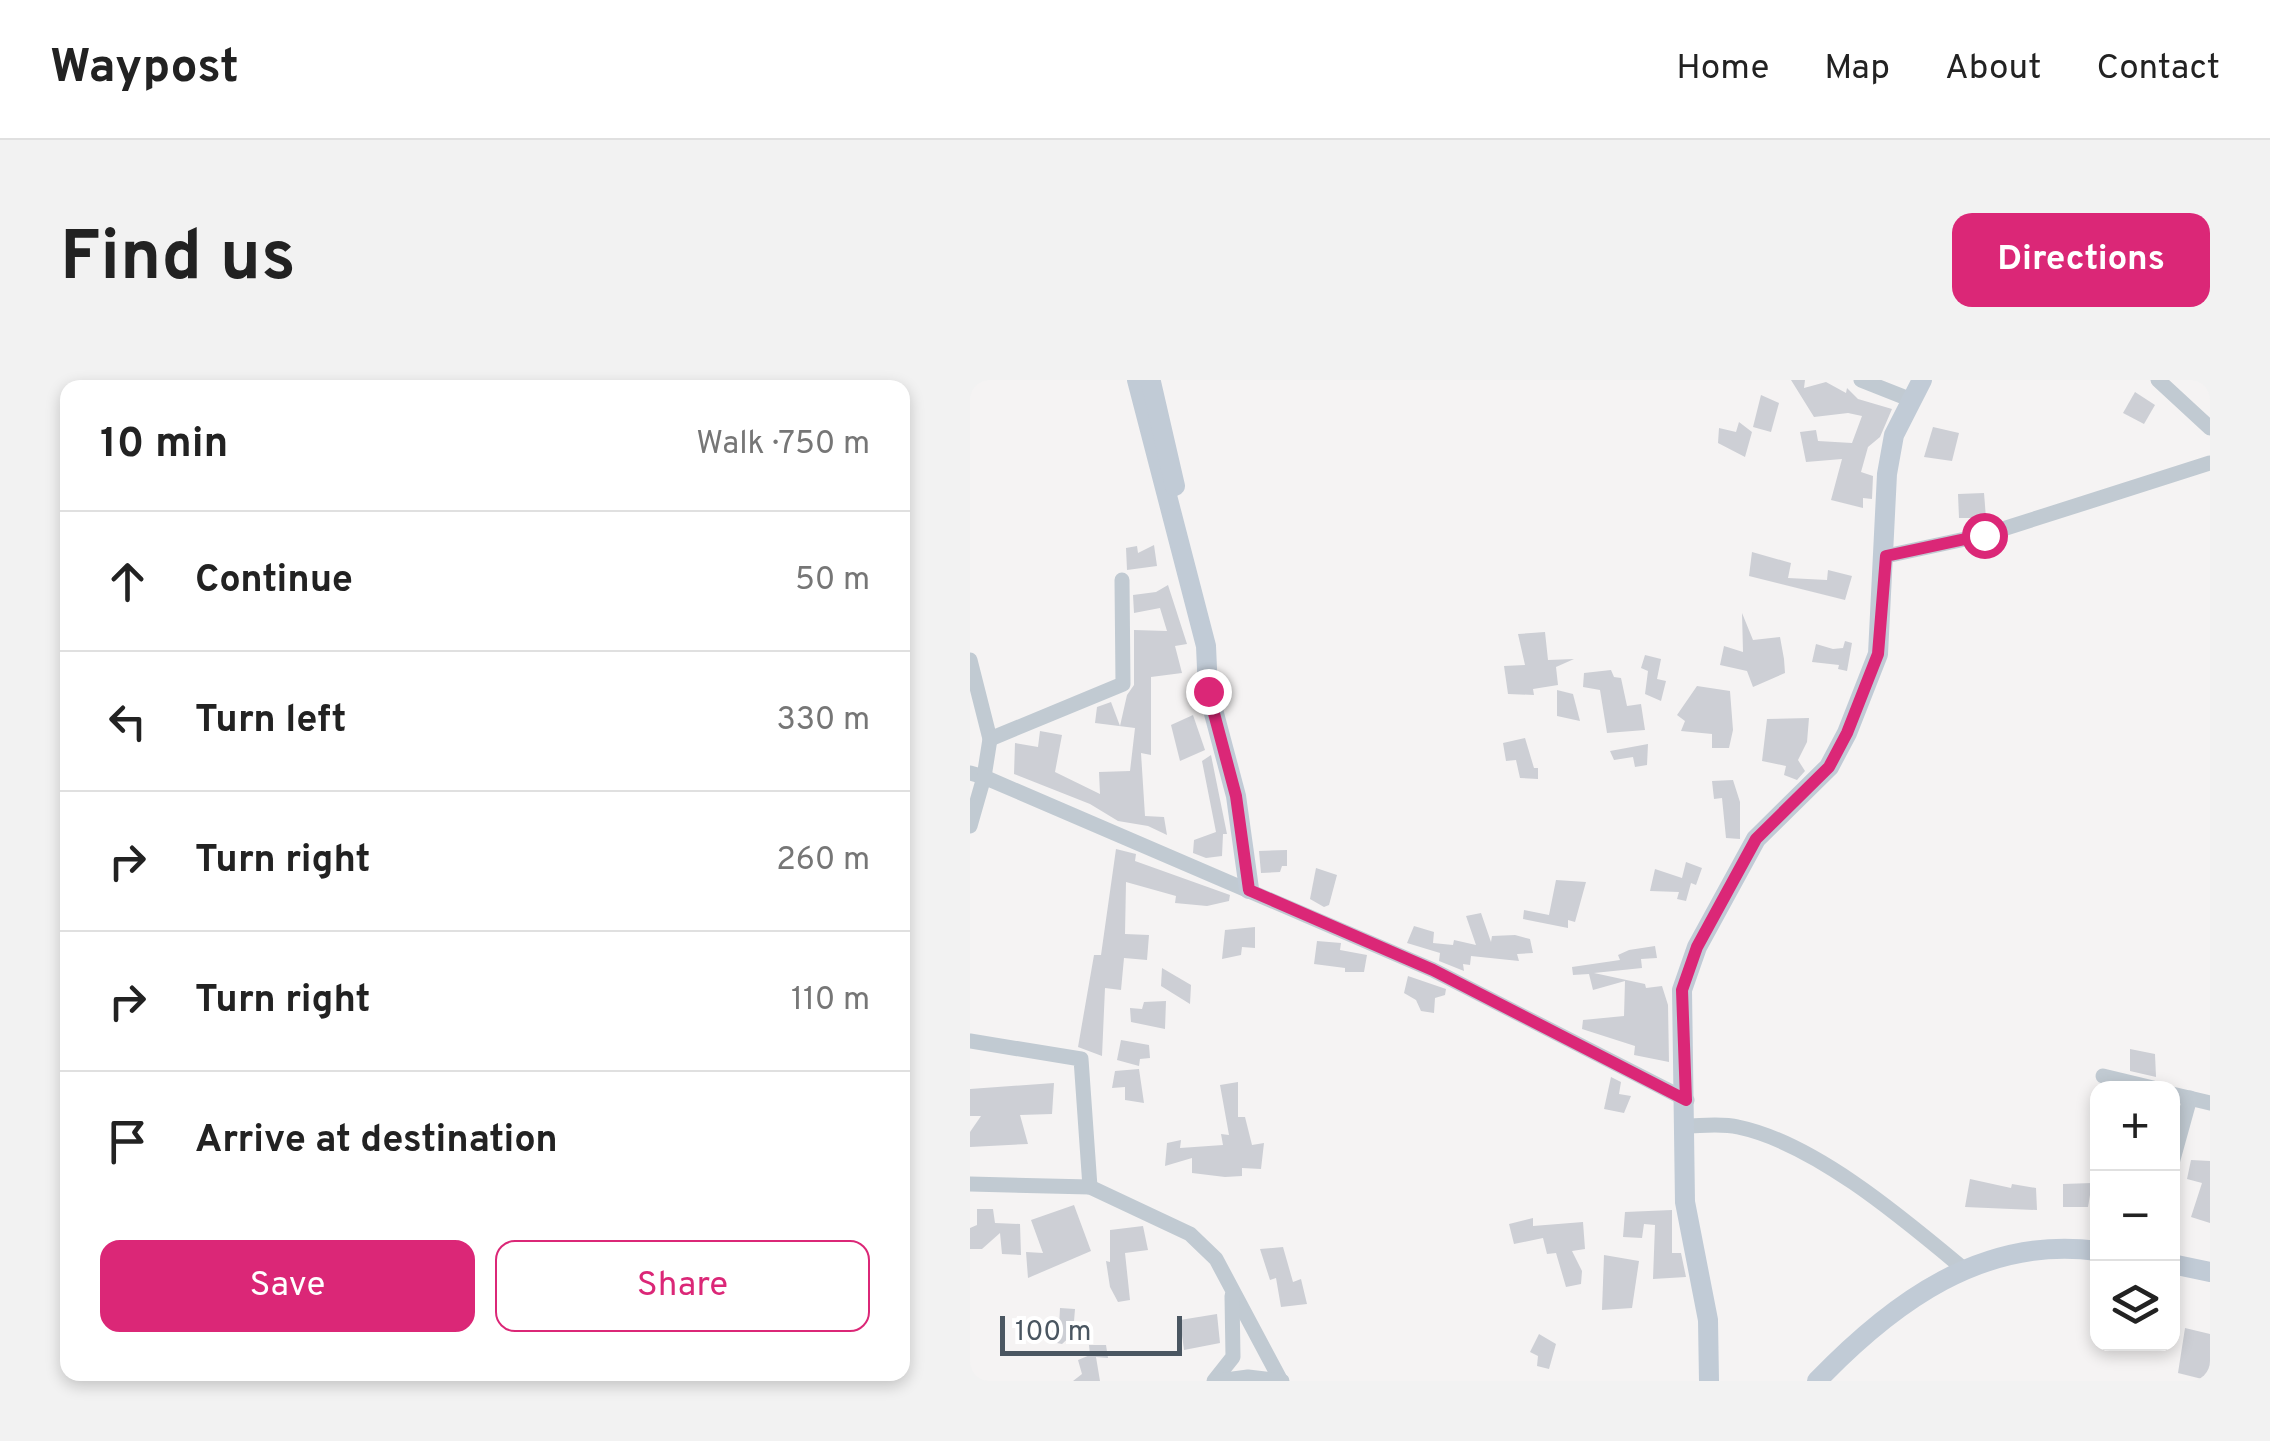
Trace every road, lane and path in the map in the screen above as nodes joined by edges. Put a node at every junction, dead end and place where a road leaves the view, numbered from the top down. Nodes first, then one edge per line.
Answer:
1 (1137, 380) edge
2 (1151, 380) edge
3 (1861, 380) edge
4 (1922, 380) edge
5 (2158, 380) edge
6 (1909, 398) junction
7 (2208, 422) edge
8 (2210, 463) edge
9 (1886, 556) junction
10 (1185, 562) junction
11 (1122, 580) dead end
12 (970, 660) edge
13 (990, 739) junction
14 (977, 775) edge
15 (970, 826) edge
16 (1249, 890) junction
17 (970, 1041) edge
18 (2103, 1076) dead end
19 (2124, 1081) edge
20 (2180, 1096) edge
21 (2190, 1098) junction
22 (1686, 1100) junction
23 (2210, 1103) edge
24 (1684, 1126) junction
25 (2180, 1134) edge
26 (970, 1184) edge
27 (1090, 1186) junction
28 (2090, 1250) edge
29 (2180, 1266) edge
30 (1965, 1270) junction
31 (2210, 1272) edge
32 (1231, 1287) junction
33 (1216, 1381) edge
34 (1281, 1381) edge
35 (1710, 1381) edge
36 (1817, 1381) edge

1 - 10 street
2 - 10 street
3 - 6 street
4 - 6 street
5 - 7 street
6 - 9 street
8 - 9 street
9 - 22 street
10 - 16 street
11 - 13 street
12 - 13 street
13 - 14 street
14 - 15 street
14 - 16 street
16 - 22 street
17 - 27 street
18 - 19 street
20 - 21 street
21 - 23 street
21 - 25 street
22 - 24 street
24 - 30 street
24 - 35 street
26 - 27 street
27 - 32 street
28 - 30 street
29 - 31 street
30 - 36 street
32 - 33 street
32 - 34 street
33 - 34 street

